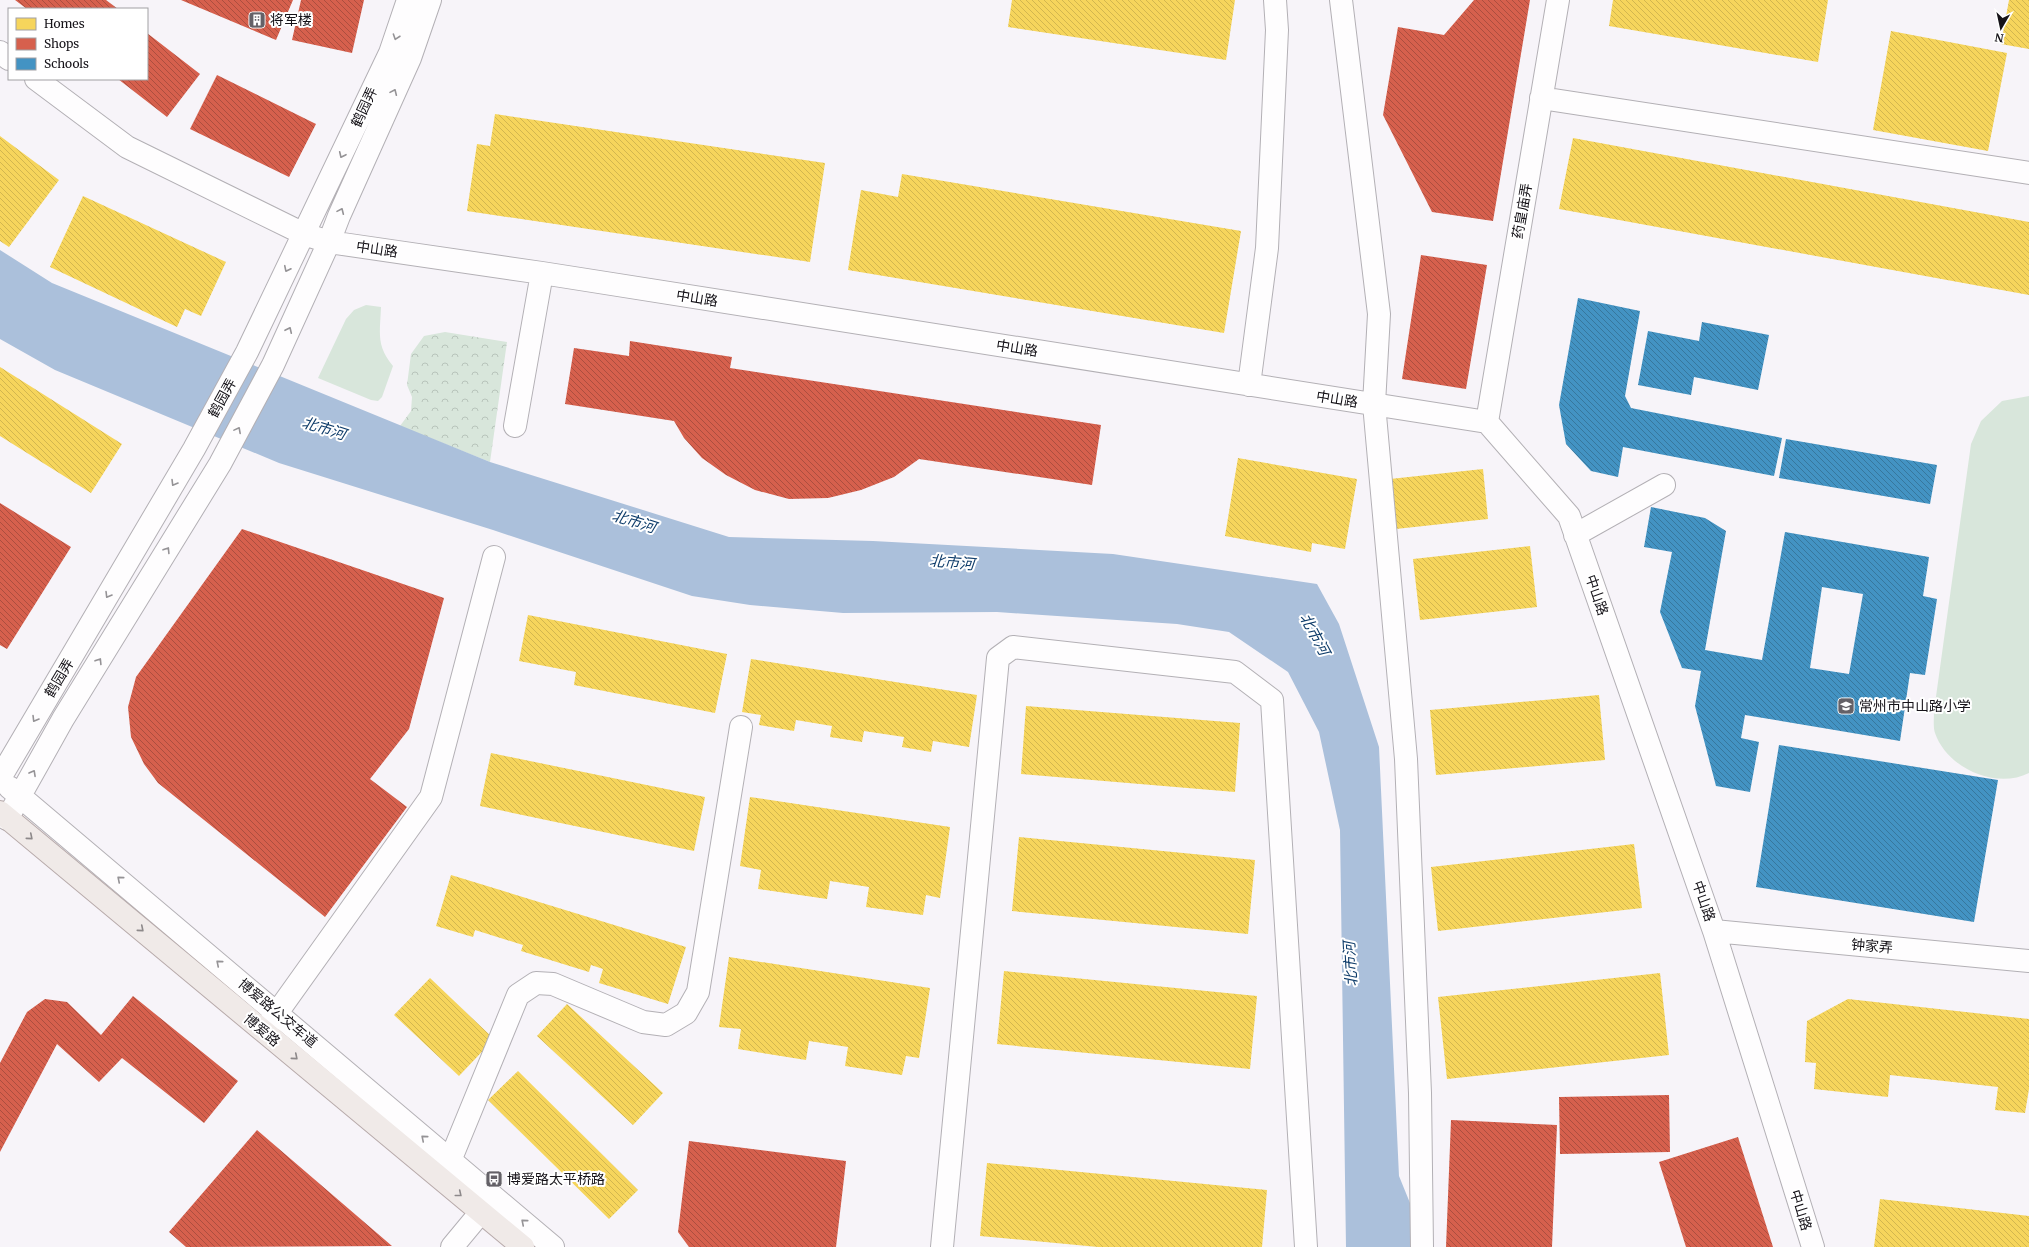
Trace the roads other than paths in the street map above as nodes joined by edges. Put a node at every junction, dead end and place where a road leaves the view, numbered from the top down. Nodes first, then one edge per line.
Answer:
1 (408, 0) edge
2 (430, 0) edge
3 (1275, 0) edge
4 (1341, 0) edge
5 (1558, 0) edge
6 (0, 52) edge
7 (8, 58) edge
8 (37, 80) edge
9 (1541, 98) junction
10 (2029, 173) edge
11 (304, 234) junction
12 (329, 242) junction
13 (542, 274) junction
14 (1249, 385) junction
15 (1374, 404) junction
16 (1487, 422) junction
17 (515, 426) dead end
18 (1664, 485) dead end
19 (1575, 535) junction
20 (494, 556) dead end
21 (741, 727) dead end
22 (0, 779) edge
23 (21, 795) junction
24 (2, 822) edge
25 (1714, 930) junction
26 (2029, 961) edge
27 (278, 1013) junction
28 (264, 1032) junction
29 (450, 1160) junction
30 (442, 1180) junction
31 (481, 1212) junction
32 (452, 1247) edge
33 (523, 1247) edge
34 (553, 1247) edge
35 (942, 1247) edge
36 (1306, 1247) edge
37 (1422, 1247) edge
38 (1813, 1247) edge

1 -> 11 street, 鹤园弄
12 -> 2 street, 鹤园弄
3 - 14 street
4 - 15 street
5 - 9 street, 药皇庙弄
6 - 7 street
8 - 11 street, 中山路
9 - 10 street
9 - 16 street, 药皇庙弄
11 - 12 street, 中山路
11 -> 22 street, 鹤园弄
12 - 13 street, 中山路
23 -> 12 street, 鹤园弄
13 - 14 street, 中山路
13 - 17 street
14 - 15 street, 中山路
15 - 16 street, 中山路
15 - 37 street
16 - 19 street, 中山路
18 - 19 street
19 - 25 street, 中山路
20 - 27 street
21 - 29 street
22 - 23 street, 博爱路公交车道
23 - 24 street, 鹤园弄
27 -> 23 street, 博爱路公交车道
24 -> 28 main road, 博爱路
25 - 26 street, 钟家弄
25 - 38 street, 中山路
27 - 28 street
29 -> 27 street, 博爱路公交车道
28 -> 30 main road, 博爱路
29 - 30 street
34 -> 29 street, 博爱路公交车道
30 -> 31 main road, 博爱路
31 - 32 street
31 - 33 main road, 博爱路
35 - 36 street

